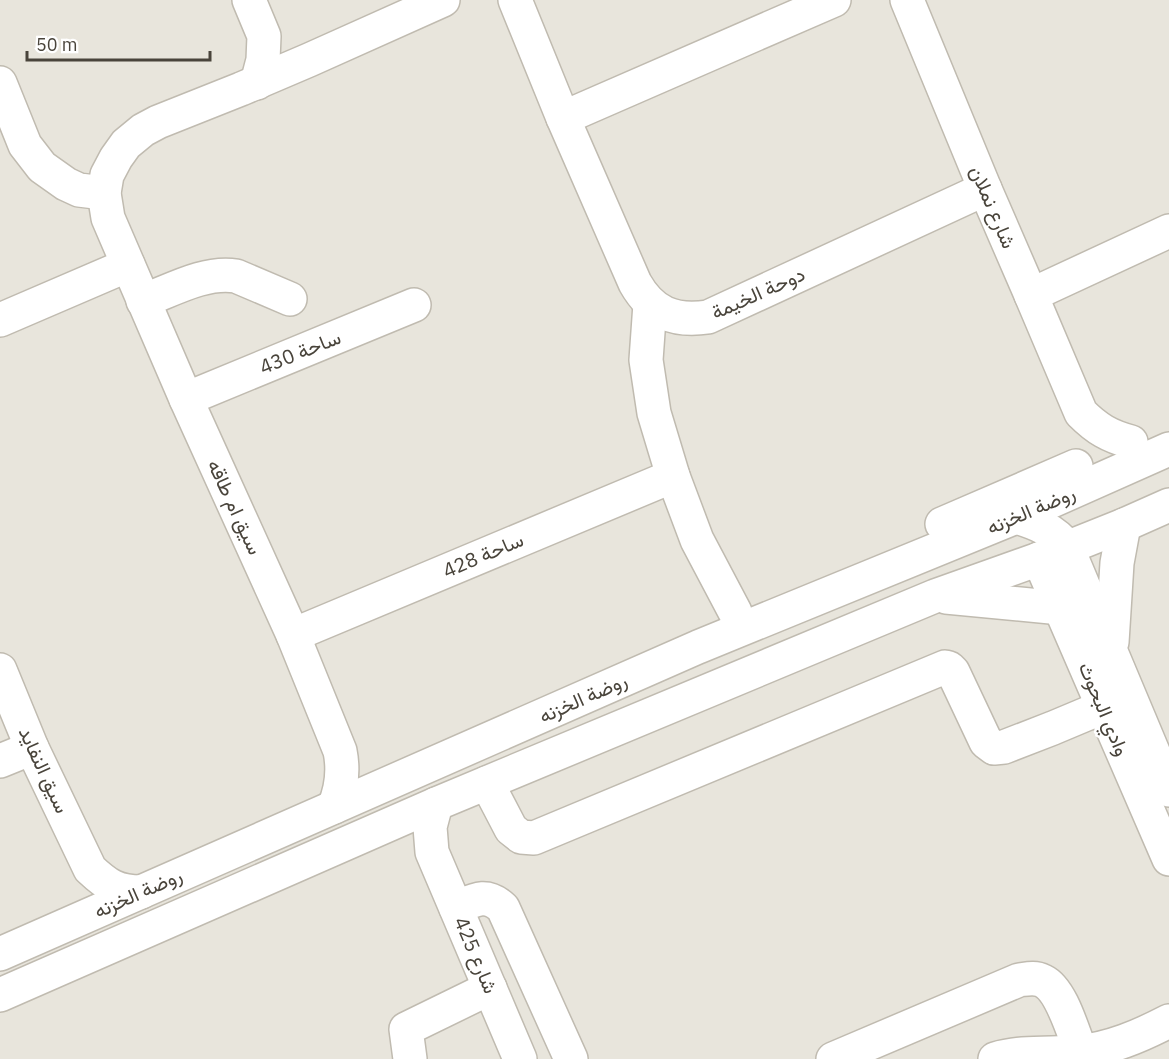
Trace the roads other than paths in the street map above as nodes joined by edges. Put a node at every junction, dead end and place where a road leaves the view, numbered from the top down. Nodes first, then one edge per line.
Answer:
1 (249, 0) edge
2 (443, 0) edge
3 (515, 0) edge
4 (834, 0) edge
5 (907, 0) edge
6 (264, 36) junction
7 (309, 60) junction
8 (257, 82) junction
9 (0, 83) edge
10 (563, 118) junction
11 (985, 189) junction
12 (104, 193) junction
13 (1169, 231) edge
14 (128, 265) junction
15 (1031, 295) junction
16 (290, 299) dead end
17 (143, 301) junction
18 (650, 304) junction
19 (414, 305) dead end
20 (0, 320) edge
21 (186, 399) junction
22 (1080, 413) junction
23 (1131, 442) junction
24 (1169, 442) edge
25 (1074, 467) junction
26 (673, 476) junction
27 (1169, 505) edge
28 (1016, 518) junction
29 (1124, 525) junction
30 (1052, 546) junction
31 (935, 596) junction
32 (1061, 608) junction
33 (735, 612) junction
34 (293, 634) junction
35 (698, 647) junction
36 (1111, 650) junction
37 (0, 670) edge
38 (1103, 707) junction
39 (32, 748) junction
40 (340, 751) junction
41 (0, 761) edge
42 (392, 782) junction
43 (487, 783) junction
44 (1169, 790) edge
45 (436, 804) junction
46 (334, 807) junction
47 (384, 826) junction
48 (432, 852) junction
49 (1169, 859) edge
50 (90, 869) junction
51 (141, 892) junction
52 (456, 908) junction
53 (80, 919) junction
54 (0, 954) edge
55 (490, 987) junction
56 (0, 995) edge
57 (1169, 1021) edge
58 (1083, 1055) edge
59 (410, 1059) edge
60 (520, 1059) edge
61 (571, 1059) edge
62 (832, 1059) edge
63 (995, 1059) edge

1 - 6 street
2 - 7 street, سيق ام طاقه
3 - 10 street, دوحة الخيمة
4 - 10 street
5 - 11 street, شارع نملان
6 - 7 street
6 - 8 street
7 - 8 street, سيق ام طاقه
8 - 12 street, سيق ام طاقه
9 - 12 street
10 - 18 street, دوحة الخيمة
11 - 15 street, شارع نملان
11 - 18 street, دوحة الخيمة
12 - 14 street, سيق ام طاقه
13 - 15 street
14 - 17 street, سيق ام طاقه
14 - 20 street
15 - 22 street, شارع نملان
16 - 17 street
17 - 21 street, سيق ام طاقه
18 - 26 street
19 - 21 street, ساحة 430
21 - 34 street, سيق ام طاقه
22 - 23 street, شارع نملان
22 - 25 street, شارع نملان
23 - 24 street
23 - 25 street
24 - 28 street, روضة الخزنه
24 - 30 street
25 - 33 street
26 - 33 street
26 - 34 street, ساحة 428
27 - 29 street, روضة الخزنه
28 - 30 street
28 - 35 street, روضة الخزنه
29 - 30 street, روضة الخزنه
29 - 36 street
30 - 31 street, روضة الخزنه
30 - 32 street, وادي البحوث
30 - 36 street, وادي البحوث
31 - 32 street
31 - 43 street, روضة الخزنه
32 - 38 street, وادي البحوث
33 - 35 street
34 - 40 street, سيق ام طاقه
35 - 42 street, روضة الخزنه
36 - 44 street, وادي البحوث
37 - 39 street, سيق النفايد
38 - 43 street
38 - 49 street, وادي البحوث
39 - 41 street
39 - 50 street, سيق النفايد
40 - 42 street, سيق ام طاقه
40 - 46 street, سيق ام طاقه
42 - 46 street, روضة الخزنه
43 - 45 street, روضة الخزنه
45 - 47 street, روضة الخزنه
45 - 48 street, شارع 425
46 - 51 street, روضة الخزنه
47 - 48 street, شارع 425
47 - 56 street, روضة الخزنه
48 - 52 street, شارع 425
50 - 51 street, سيق النفايد
50 - 53 street, سيق النفايد
51 - 53 street, روضة الخزنه
52 - 55 street, شارع 425
52 - 61 street
53 - 54 street, روضة الخزنه
55 - 59 street
55 - 60 street, شارع 425
57 - 58 street
58 - 62 street
58 - 63 street

